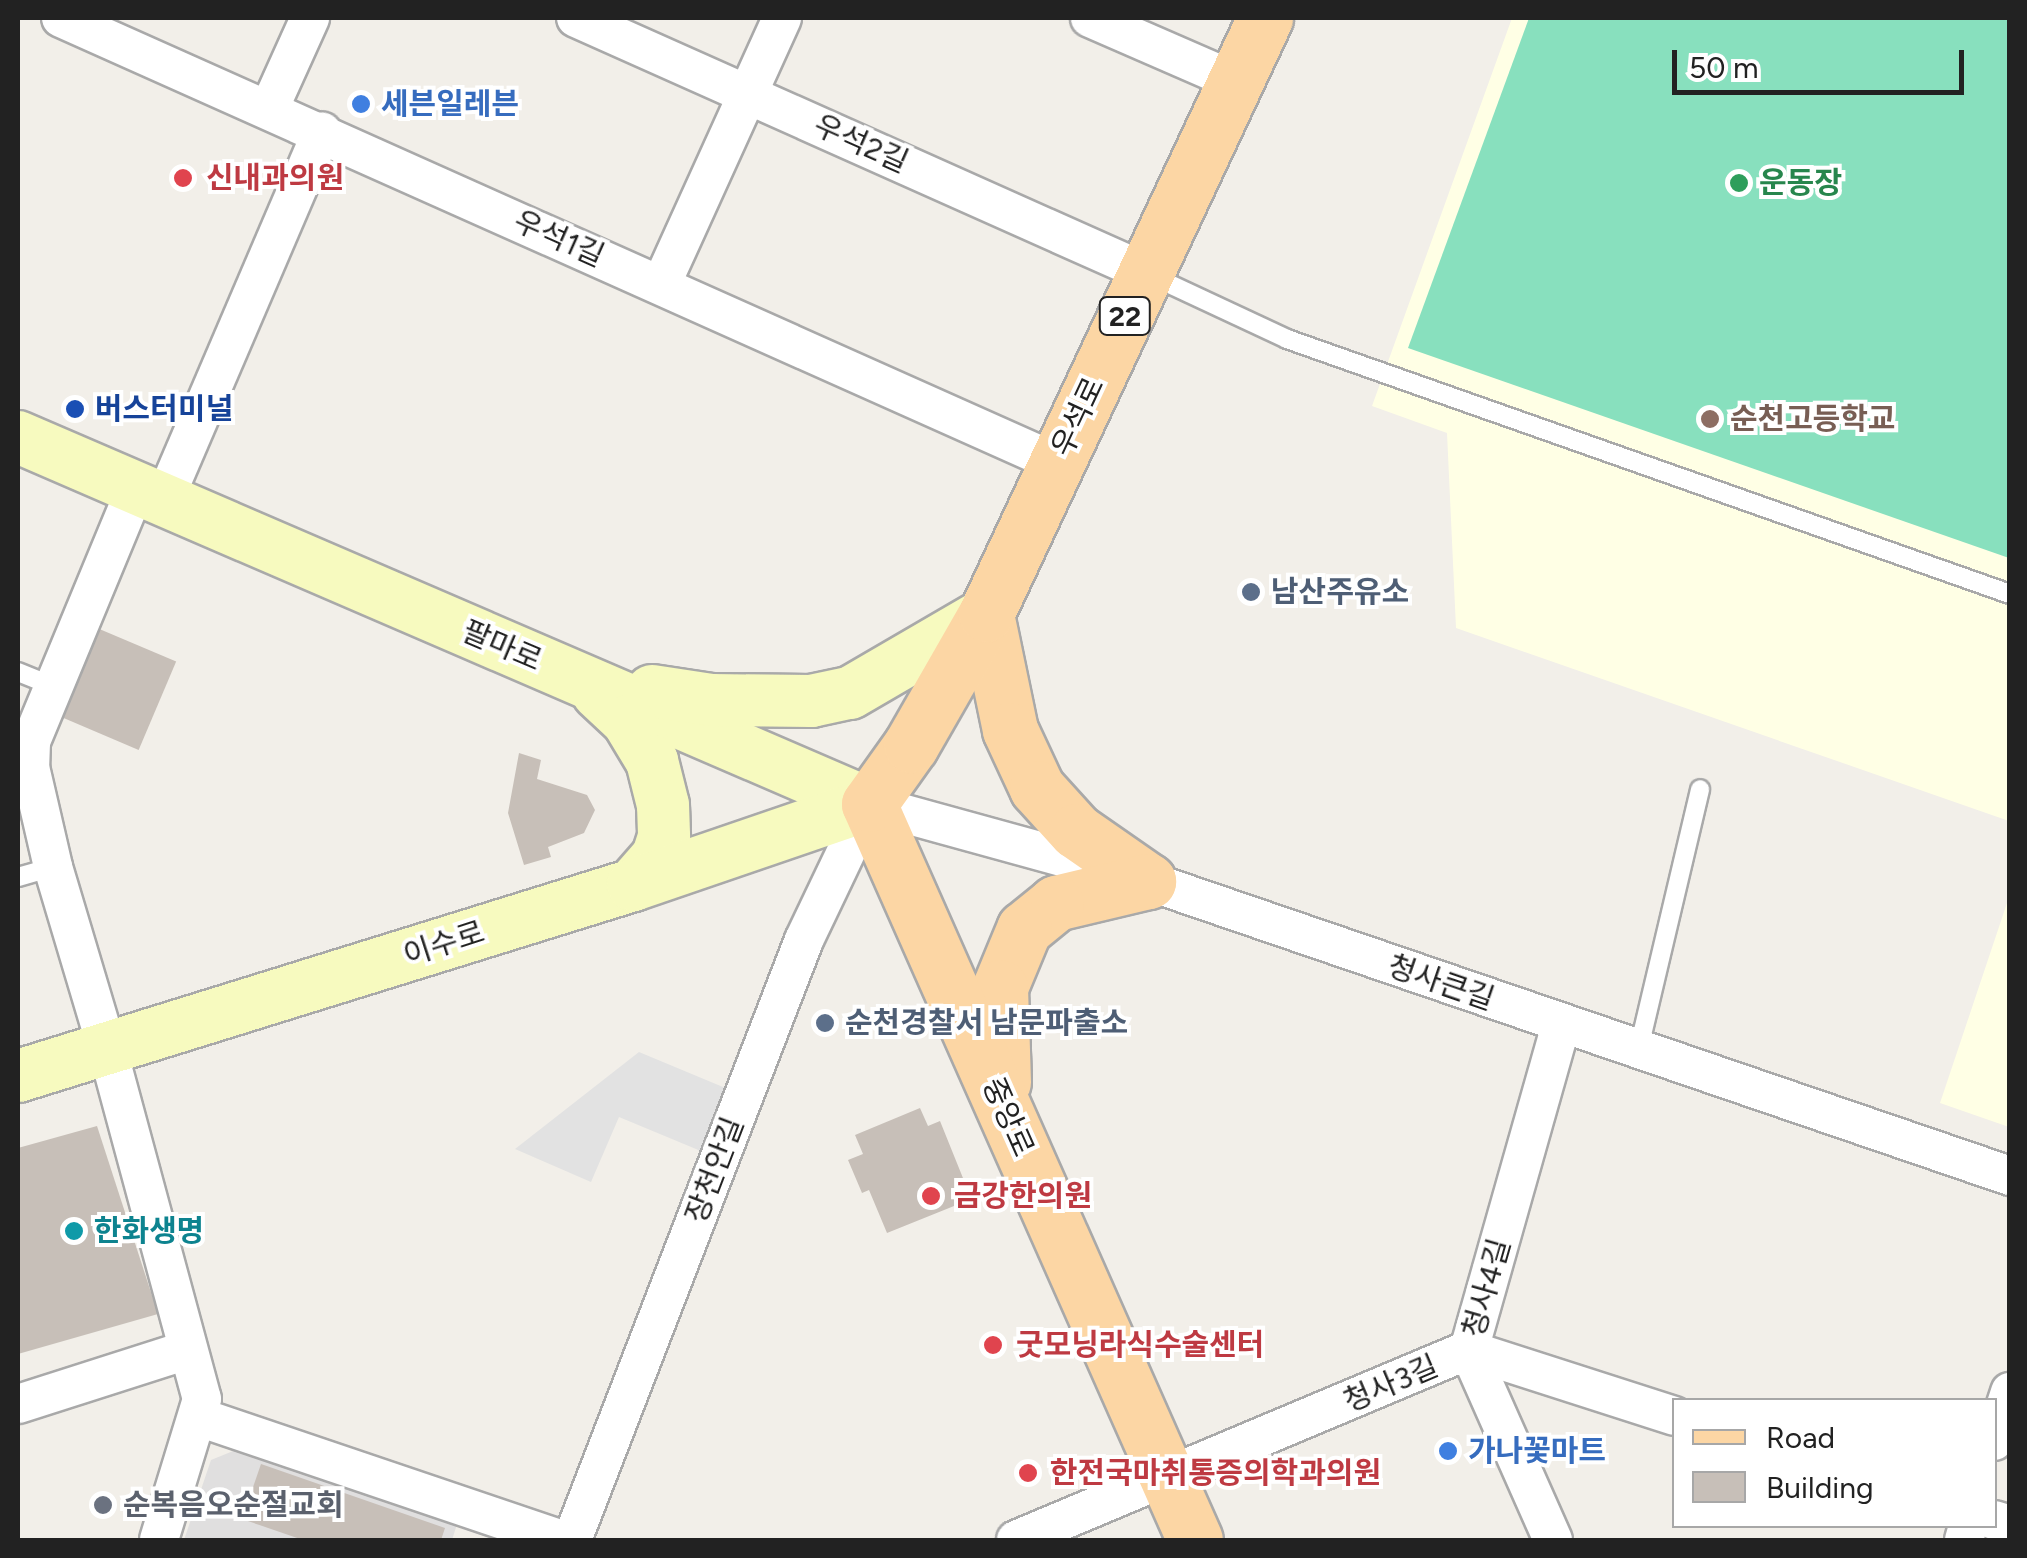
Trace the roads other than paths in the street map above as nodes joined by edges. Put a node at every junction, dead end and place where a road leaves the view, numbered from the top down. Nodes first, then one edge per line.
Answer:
1 (60, 18) edge
2 (310, 18) edge
3 (576, 18) edge
4 (782, 18) edge
5 (1090, 18) edge
6 (1265, 18) edge
7 (1235, 81) junction
8 (748, 94) junction
9 (269, 109) junction
10 (322, 131) junction
11 (1146, 272) junction
12 (661, 285) junction
13 (18, 437) edge
14 (1057, 462) junction
15 (150, 494) junction
16 (2010, 594) edge
17 (986, 614) junction
18 (18, 672) edge
19 (586, 682) junction
20 (53, 686) junction
21 (1700, 789) dead end
22 (868, 804) junction
23 (35, 872) edge
24 (1148, 882) junction
25 (633, 885) junction
26 (1561, 1025) junction
27 (108, 1050) junction
28 (1638, 1052) junction
29 (18, 1076) edge
30 (1004, 1110) junction
31 (2010, 1176) edge
32 (188, 1350) junction
33 (1469, 1350) junction
34 (2010, 1392) edge
35 (18, 1404) edge
36 (1672, 1415) edge
37 (199, 1417) junction
38 (1997, 1431) edge
39 (1169, 1478) junction
40 (159, 1540) edge
41 (563, 1540) edge
42 (572, 1540) edge
43 (1016, 1540) edge
44 (1195, 1540) edge
45 (1553, 1540) edge

1 - 9 street, 우석1길
2 - 9 street
3 - 8 street, 우석2길
4 - 8 street
5 - 7 street
6 - 7 main road, 우석로 / 22
7 - 11 main road, 우석로 / 22
8 - 11 street, 우석2길
8 - 12 street
9 - 10 street, 우석1길
10 - 12 street, 우석1길
10 - 15 street
11 - 14 main road, 우석로 / 22
11 - 16 lane
12 - 14 street, 우석1길
13 - 15 main road, 팔마로
14 - 17 main road, 우석로 / 22
15 - 19 main road, 팔마로
15 - 20 street
17 - 19 main road
17 - 22 main road, 우석로 / 22
17 - 24 main road
18 - 20 lane
19 - 22 main road, 팔마로
19 - 25 main road
20 - 23 street
21 - 28 lane
22 - 24 street, 청사큰길
22 - 25 main road, 이수로
22 - 30 main road, 중앙로
22 - 42 street, 장천안길
23 - 27 street
24 - 26 street, 청사큰길
24 - 30 main road
25 - 27 main road, 이수로
26 - 28 street, 청사큰길
26 - 33 street, 청사4길
27 - 29 main road, 이수로
27 - 32 street
28 - 31 street, 청사큰길
30 - 39 main road, 중앙로
32 - 35 street
32 - 37 street
33 - 36 street, 청사3길
33 - 39 street, 청사3길
33 - 45 street, 청사4길
34 - 38 street
37 - 40 street
37 - 41 street
39 - 43 street, 청사3길
39 - 44 main road, 중앙로

